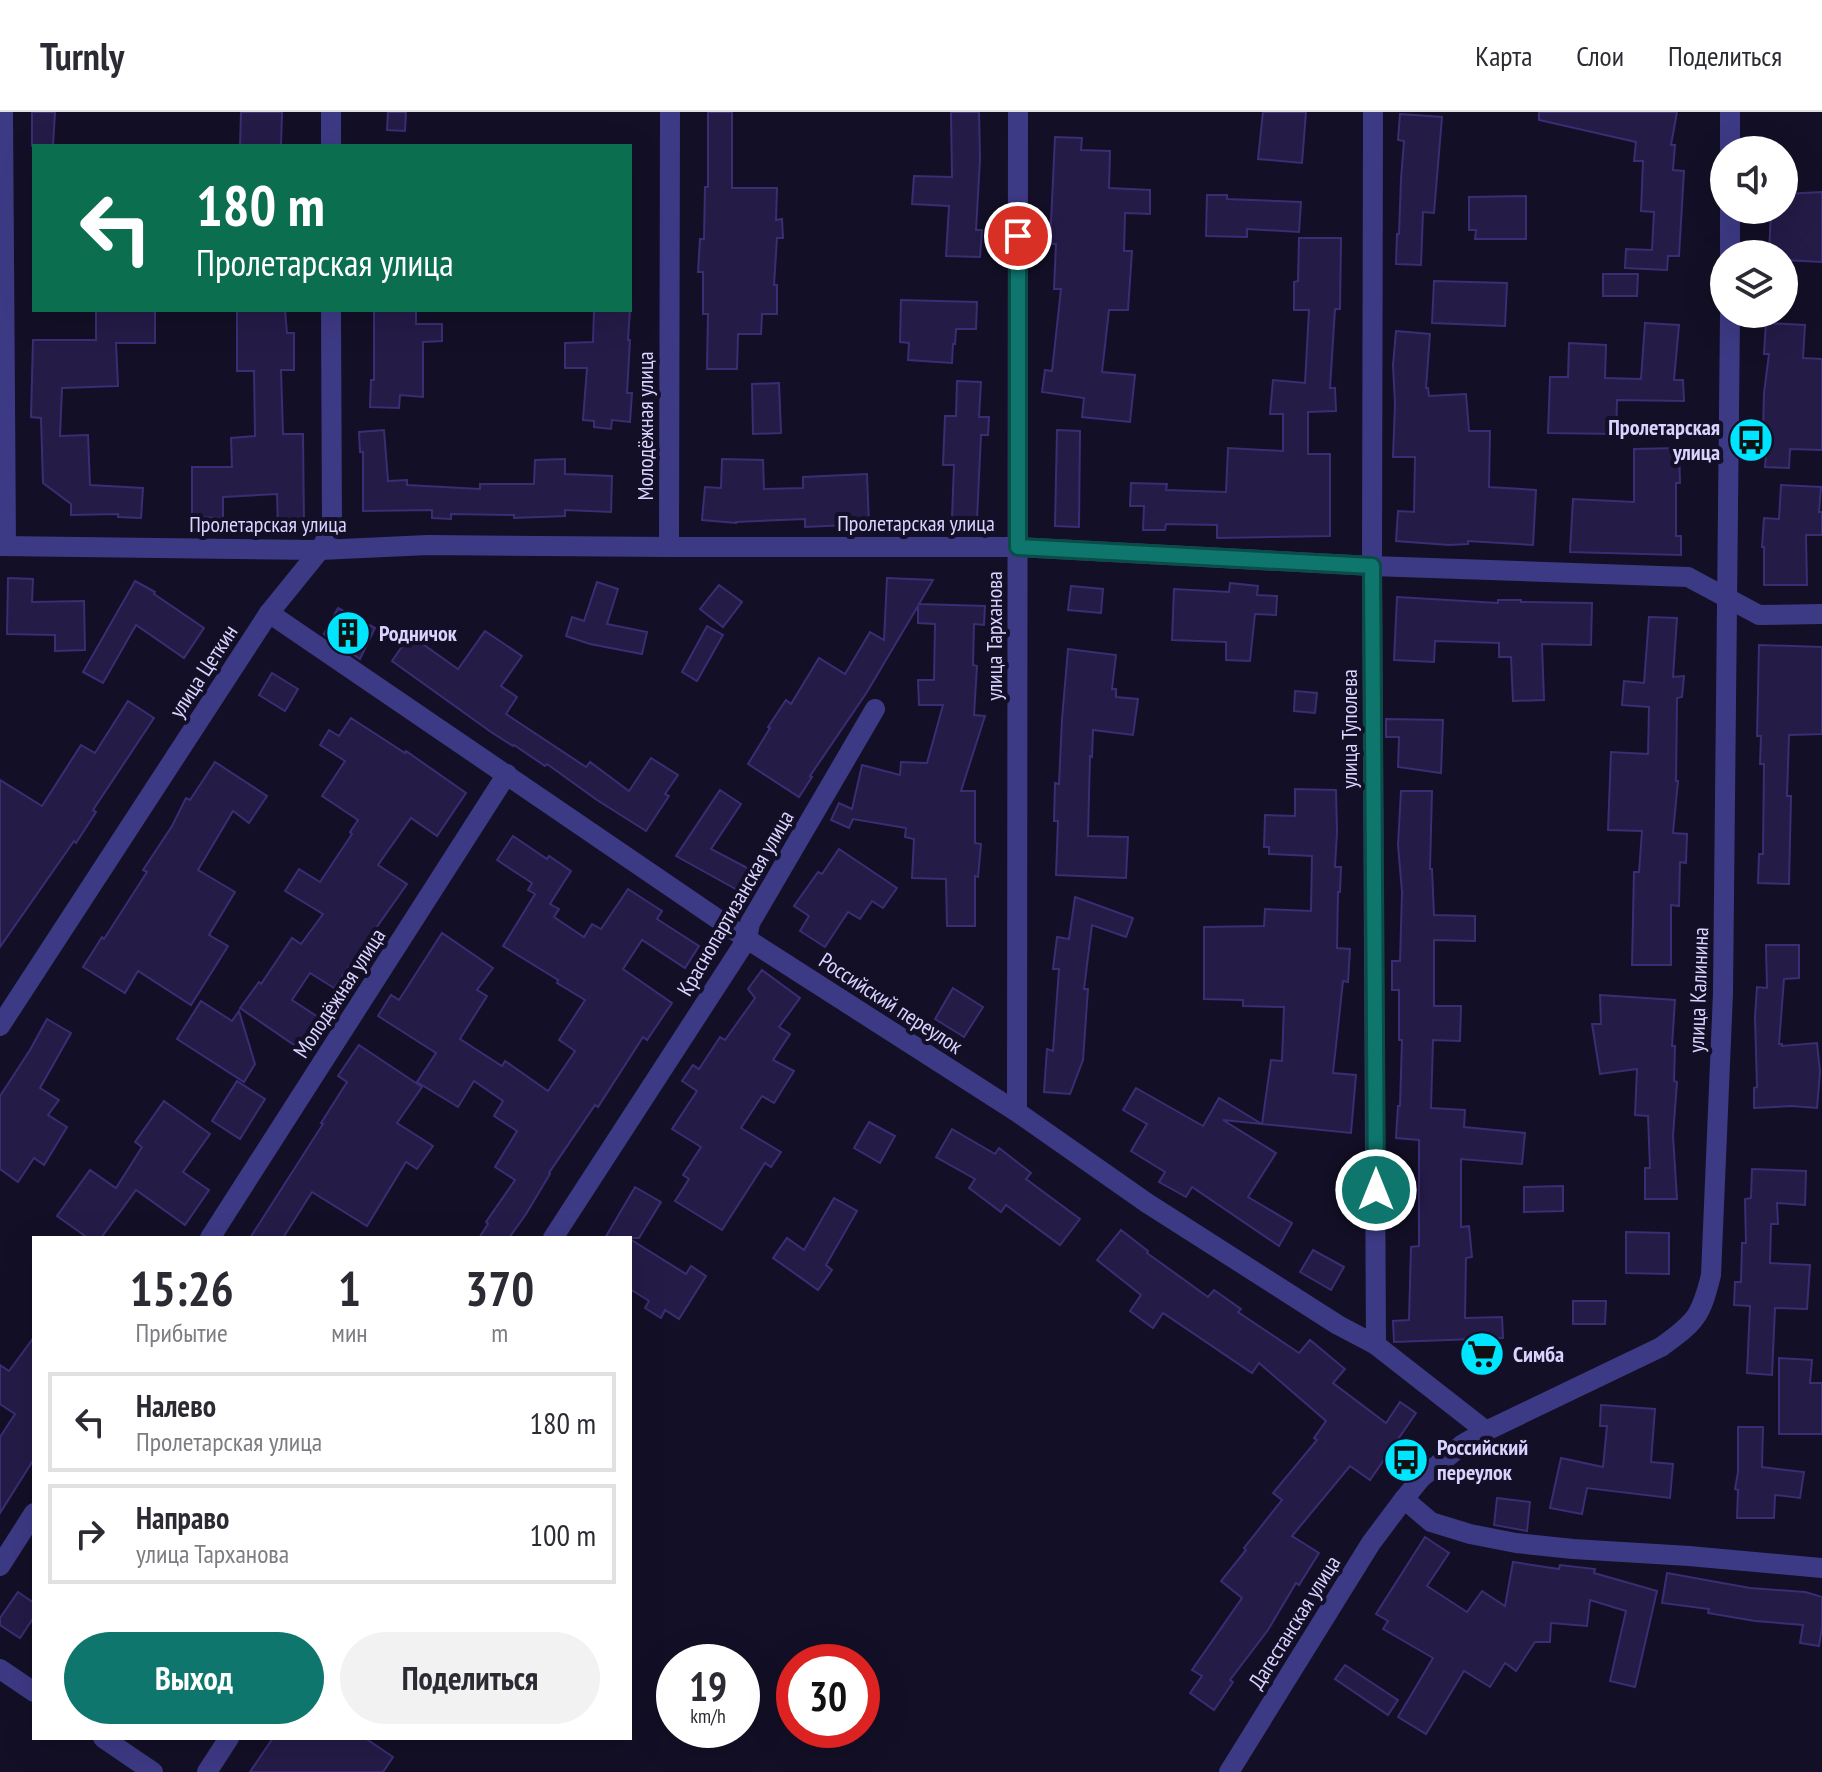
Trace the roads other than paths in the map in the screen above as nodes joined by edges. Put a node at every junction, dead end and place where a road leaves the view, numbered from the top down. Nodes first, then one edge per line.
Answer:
1 (3, 112) edge
2 (331, 112) edge
3 (670, 112) edge
4 (1018, 112) edge
5 (1373, 112) edge
6 (1730, 112) edge
7 (1730, 136) edge
8 (331, 144) edge
9 (331, 312) edge
10 (1730, 328) edge
11 (3, 546) edge
12 (669, 547) junction
13 (1018, 547) junction
14 (320, 550) junction
15 (1372, 566) junction
16 (1727, 598) junction
17 (269, 613) junction
18 (1822, 614) edge
19 (875, 709) dead end
20 (507, 774) junction
21 (747, 939) junction
22 (0, 1026) edge
23 (1017, 1112) junction
24 (211, 1236) edge
25 (554, 1236) edge
26 (1376, 1345) junction
27 (1486, 1431) junction
28 (1404, 1499) junction
29 (32, 1516) edge
30 (0, 1566) edge
31 (1822, 1568) edge
32 (0, 1669) edge
33 (32, 1691) edge
34 (106, 1740) edge
35 (228, 1740) edge
36 (153, 1772) edge
37 (207, 1772) edge
38 (1229, 1772) edge

1 - 11 street
2 - 8 street
3 - 12 street, Молодёжная улица
4 - 13 street, улица Тарханова
5 - 15 street, улица Туполева
6 - 7 street
9 - 14 street, улица Цеткин
10 - 16 street, улица Калинина
11 - 14 street, Пролетарская улица
12 - 13 street, Пролетарская улица
12 - 14 street, Пролетарская улица
13 - 15 street, Пролетарская улица
13 - 23 street, улица Тарханова
14 - 17 street, улица Цеткин
15 - 16 street, Пролетарская улица
15 - 26 street, улица Туполева
16 - 18 street, Пролетарская улица
16 - 27 street, улица Калинина
17 - 20 street, Российский переулок
17 - 22 street, улица Цеткин
19 - 21 street, Краснопартизанская улица
20 - 21 street, Российский переулок
20 - 24 street, Молодёжная улица
21 - 23 street, Российский переулок
21 - 25 street, Краснопартизанская улица
23 - 26 street, Российский переулок
26 - 27 street, Российский переулок
27 - 28 street, улица Калинина
28 - 31 street
28 - 38 street, Дагестанская улица
29 - 30 street
32 - 33 street
34 - 36 street
35 - 37 street

